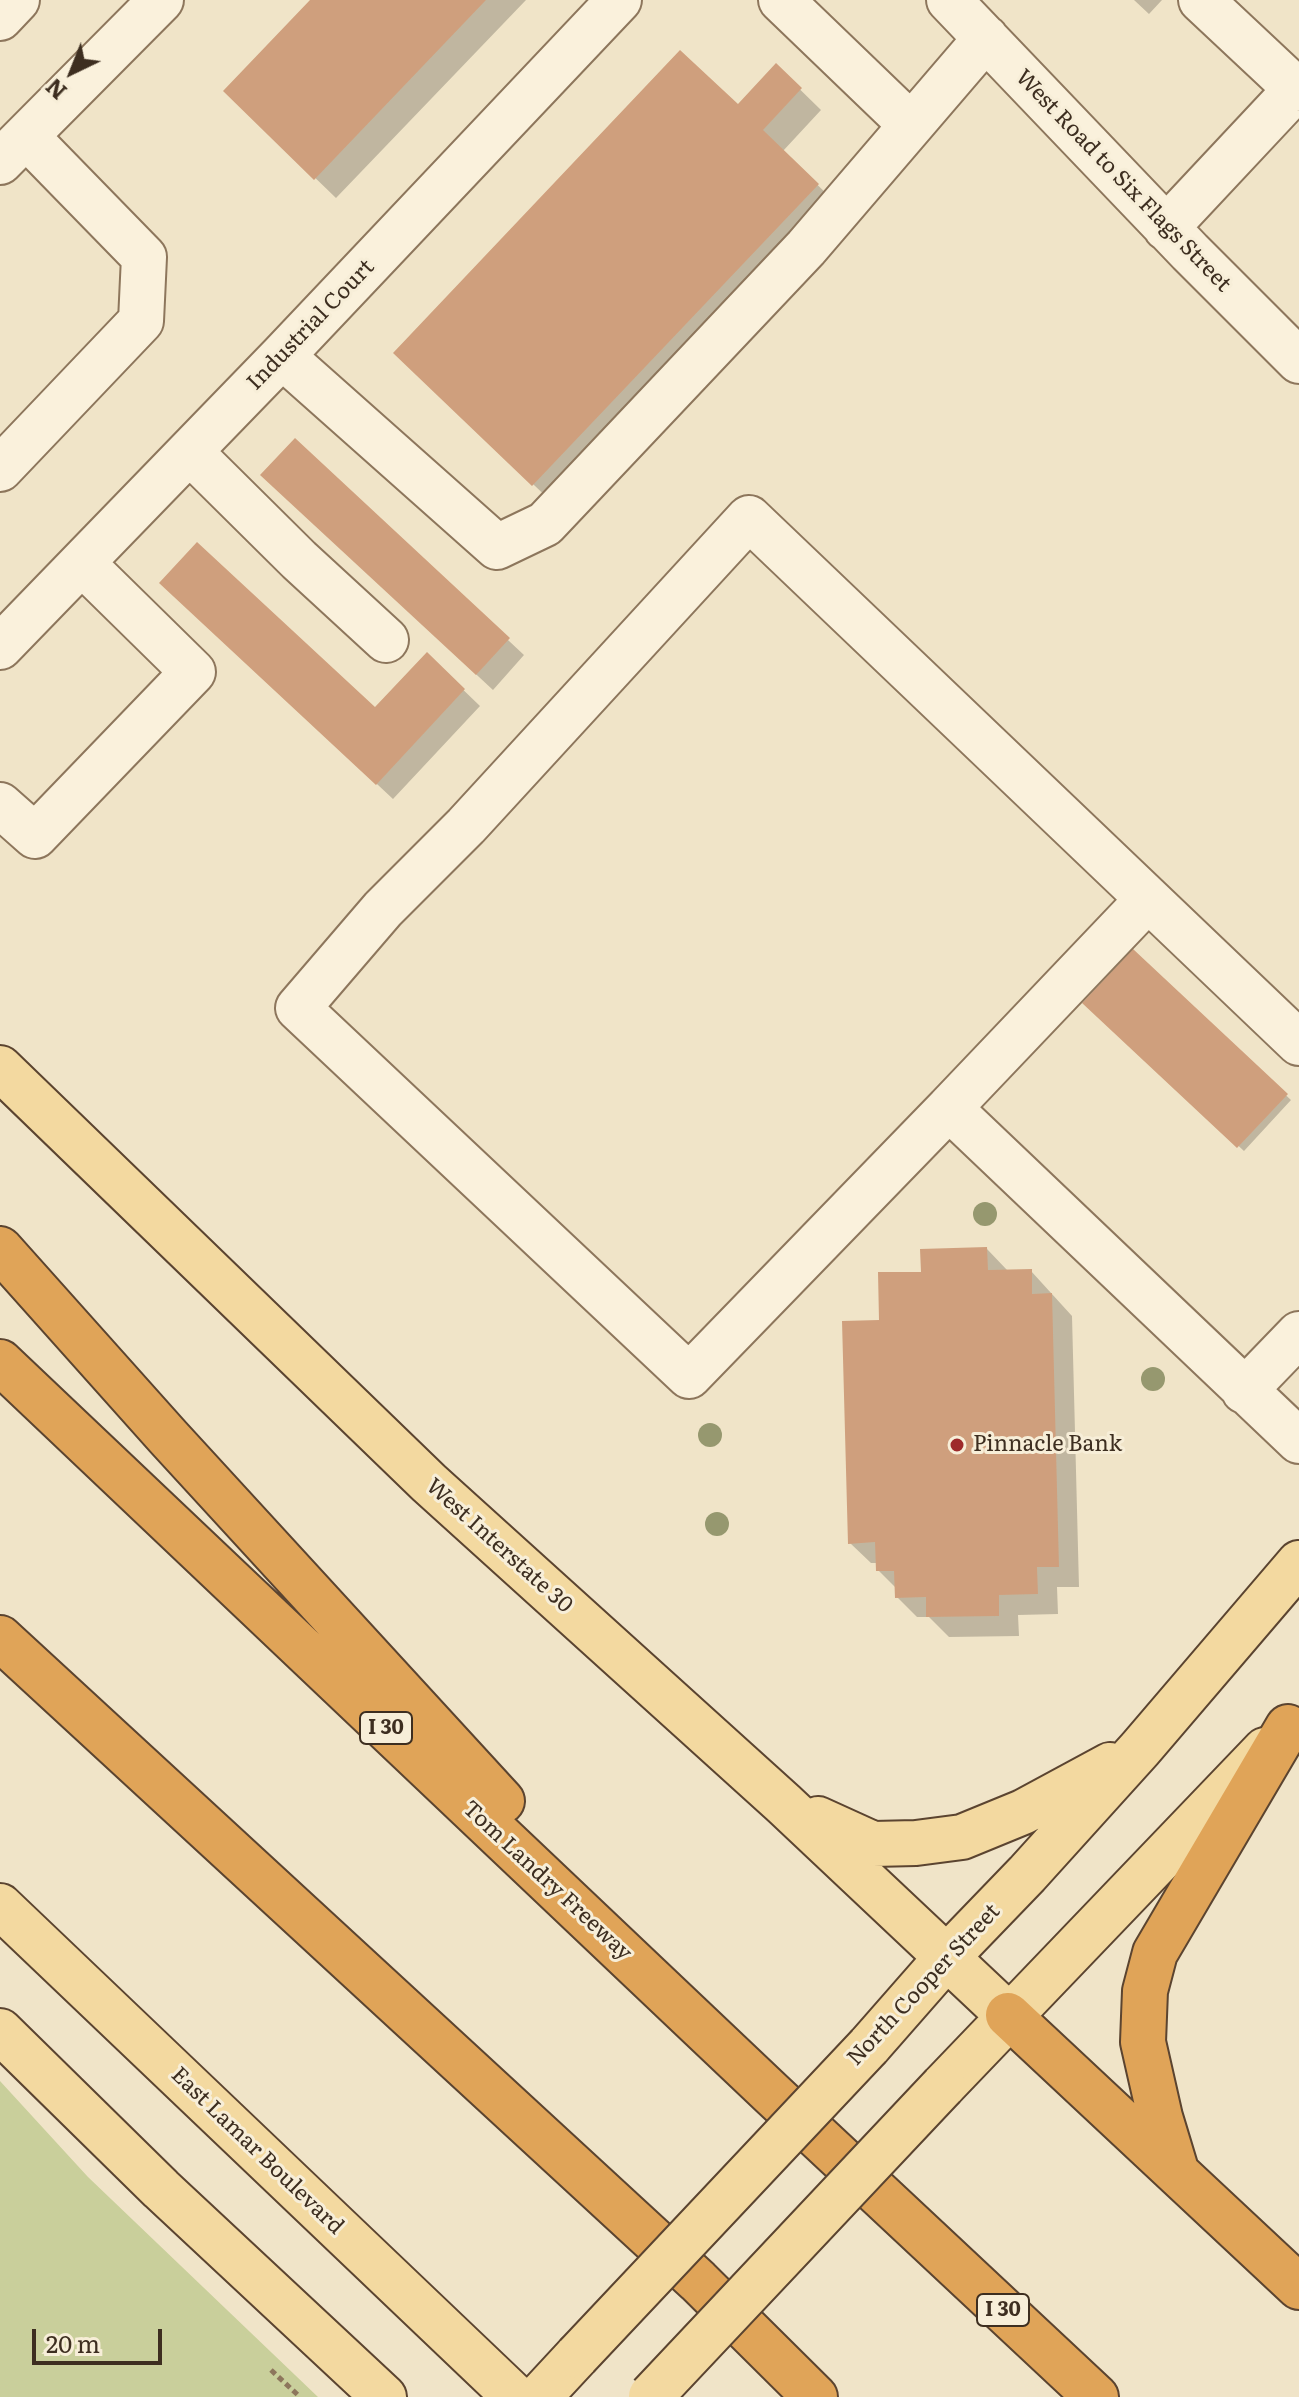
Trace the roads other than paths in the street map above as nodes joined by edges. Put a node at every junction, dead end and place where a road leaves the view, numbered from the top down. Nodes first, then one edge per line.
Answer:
1 (17, 0) edge
2 (161, 0) edge
3 (619, 0) edge
4 (781, 0) edge
5 (949, 0) edge
6 (1201, 0) edge
7 (0, 18) edge
8 (986, 38) junction
9 (1298, 88) edge
10 (911, 125) junction
11 (13, 149) edge
12 (1166, 228) junction
13 (282, 356) junction
14 (1299, 361) edge
15 (190, 452) junction
16 (0, 469) edge
17 (82, 563) junction
18 (386, 640) dead end
19 (0, 647) edge
20 (0, 805) edge
21 (1148, 899) junction
22 (1299, 1043) edge
23 (0, 1068) edge
24 (949, 1108) junction
25 (0, 1249) edge
26 (1299, 1334) edge
27 (0, 1362) edge
28 (1244, 1391) junction
29 (1299, 1441) edge
30 (1299, 1563) edge
31 (0, 1638) edge
32 (1294, 1720) edge
33 (1140, 1749) junction
34 (784, 1804) junction
35 (0, 1906) edge
36 (947, 1957) junction
37 (1008, 2015) junction
38 (0, 2031) edge
39 (772, 2094) junction
40 (1176, 2170) junction
41 (1299, 2287) edge
42 (651, 2396) edge
43 (384, 2397) edge
44 (515, 2397) edge
45 (539, 2397) edge
46 (815, 2397) edge
47 (1096, 2397) edge

1 - 7 street
2 - 11 street
3 - 13 street, Industrial Court
4 - 10 street
5 - 8 street, West Road to Six Flags Street
6 - 9 street
8 - 10 street
8 - 12 street, West Road to Six Flags Street
9 - 12 street
10 - 13 street
11 - 16 street
12 - 14 street, West Road to Six Flags Street
13 - 15 street, Industrial Court
15 - 17 street, Industrial Court
15 - 18 street
17 - 19 street, Industrial Court
17 - 20 street
21 - 22 street
21 - 24 street
21 - 24 street
23 - 34 main road, West Interstate 30
24 - 28 street
25 - 39 highway
26 - 28 street
27 - 39 highway, Tom Landry Freeway / I 30
28 - 29 street
30 - 33 main road, North Cooper Street
31 - 46 highway
32 - 37 main road
32 - 40 highway
33 - 34 main road
33 - 36 main road, North Cooper Street
34 - 36 main road, West Interstate 30
35 - 44 main road, East Lamar Boulevard
36 - 37 main road, West Interstate 30
36 - 45 main road, North Cooper Street, bridge
37 - 40 highway
37 - 42 main road, bridge
38 - 43 main road
39 - 47 highway, Tom Landry Freeway / I 30
40 - 41 highway

